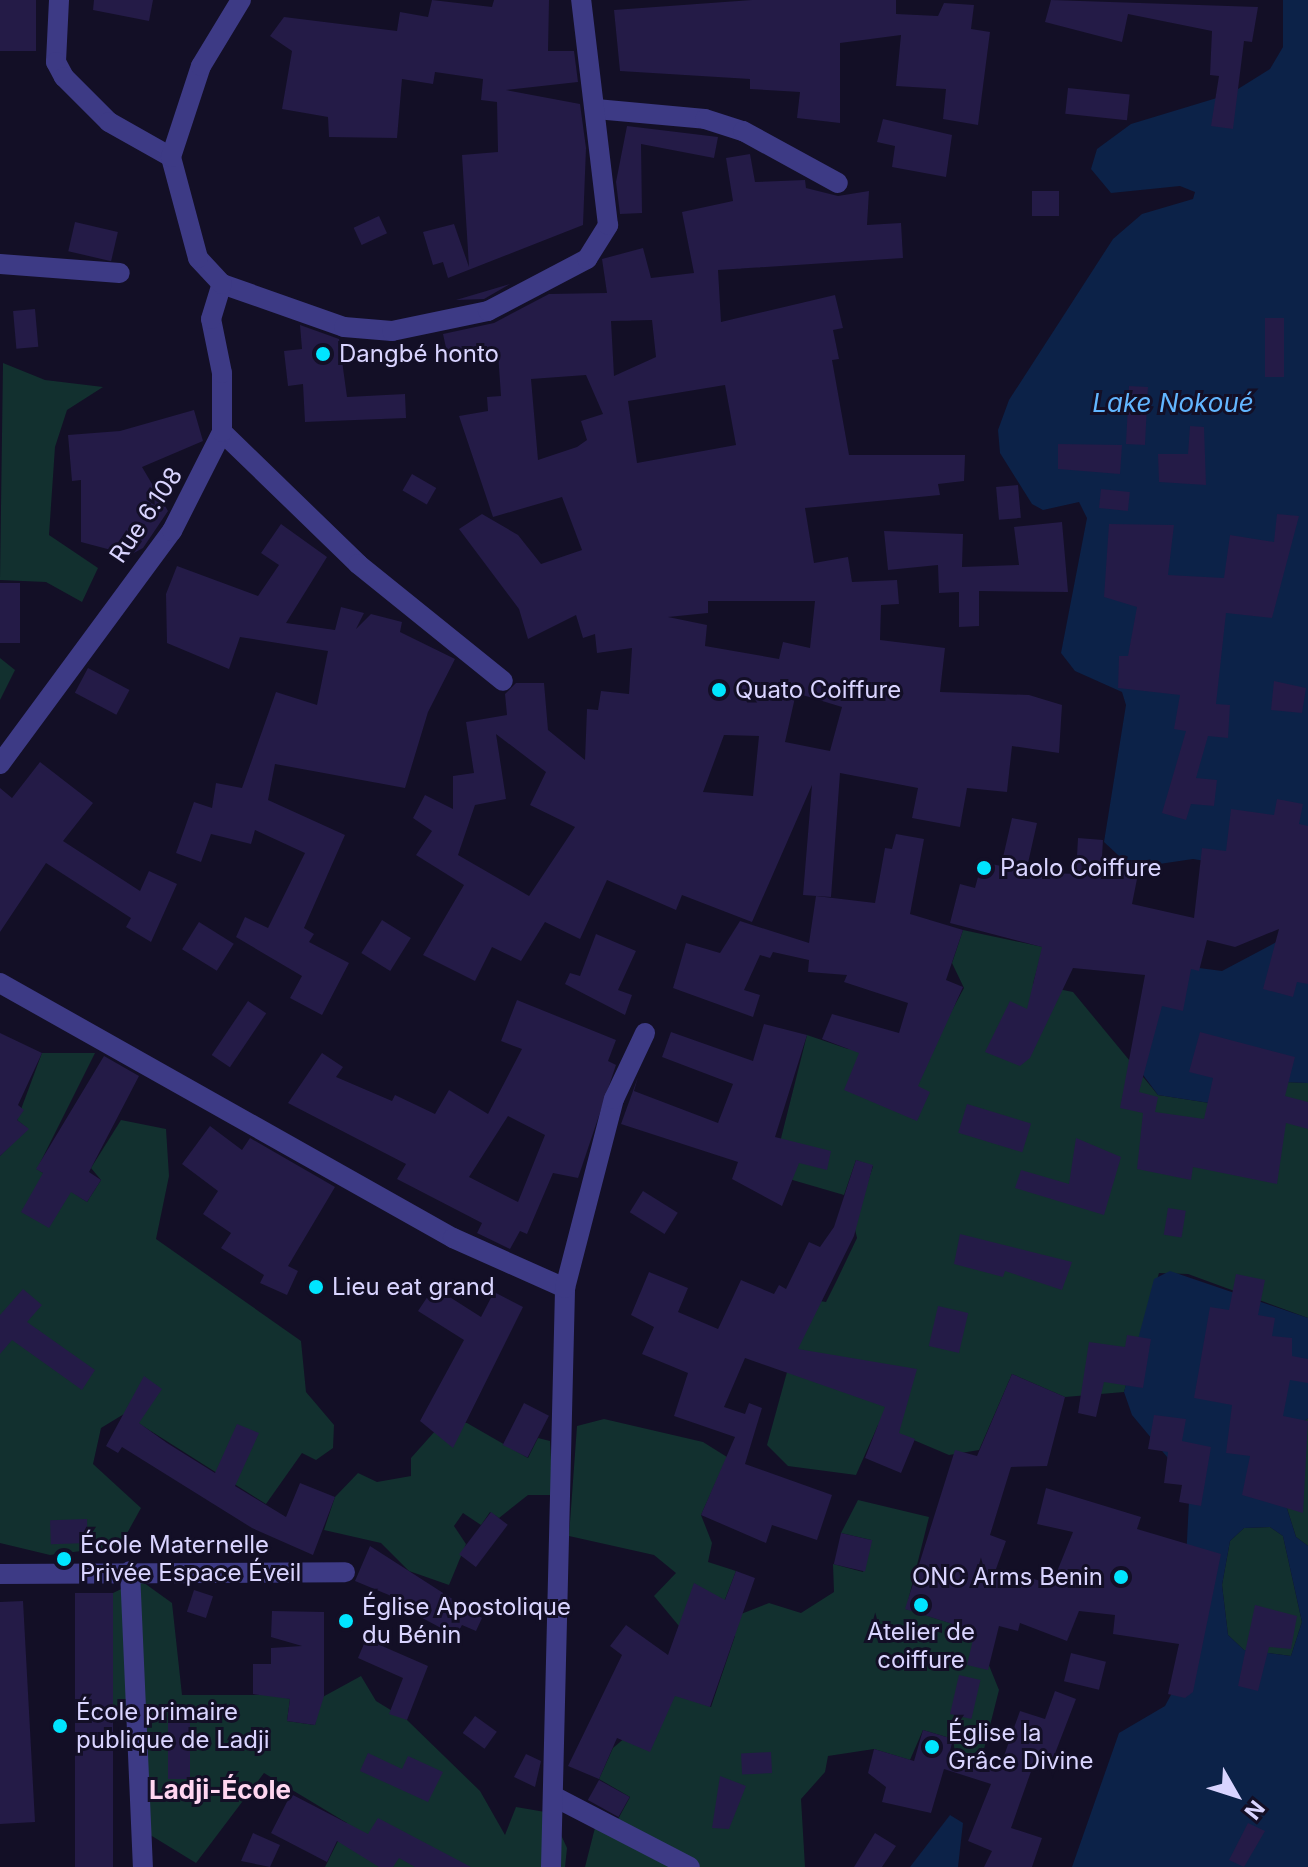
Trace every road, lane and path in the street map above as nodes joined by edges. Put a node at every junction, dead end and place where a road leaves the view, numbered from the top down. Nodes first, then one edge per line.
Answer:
1 (59, 0) edge
2 (241, 0) edge
3 (581, 0) edge
4 (596, 109) junction
5 (171, 157) junction
6 (838, 183) dead end
7 (0, 264) edge
8 (120, 273) dead end
9 (222, 284) junction
10 (222, 432) junction
11 (503, 681) dead end
12 (0, 764) edge
13 (0, 983) edge
14 (645, 1033) dead end
15 (565, 1288) junction
16 (130, 1571) junction
17 (345, 1572) dead end
18 (0, 1574) edge
19 (553, 1796) junction
20 (143, 1867) edge
21 (551, 1867) edge
22 (690, 1867) edge

1 - 5 street
2 - 5 street
3 - 4 street
4 - 6 street
4 - 9 street
5 - 9 street
7 - 8 street
9 - 10 street, Rue 6.108
10 - 11 street
10 - 12 street, Rue 6.108
13 - 15 street
14 - 15 street
15 - 19 street
16 - 17 street
16 - 18 street
16 - 20 street
19 - 21 street
19 - 22 street

